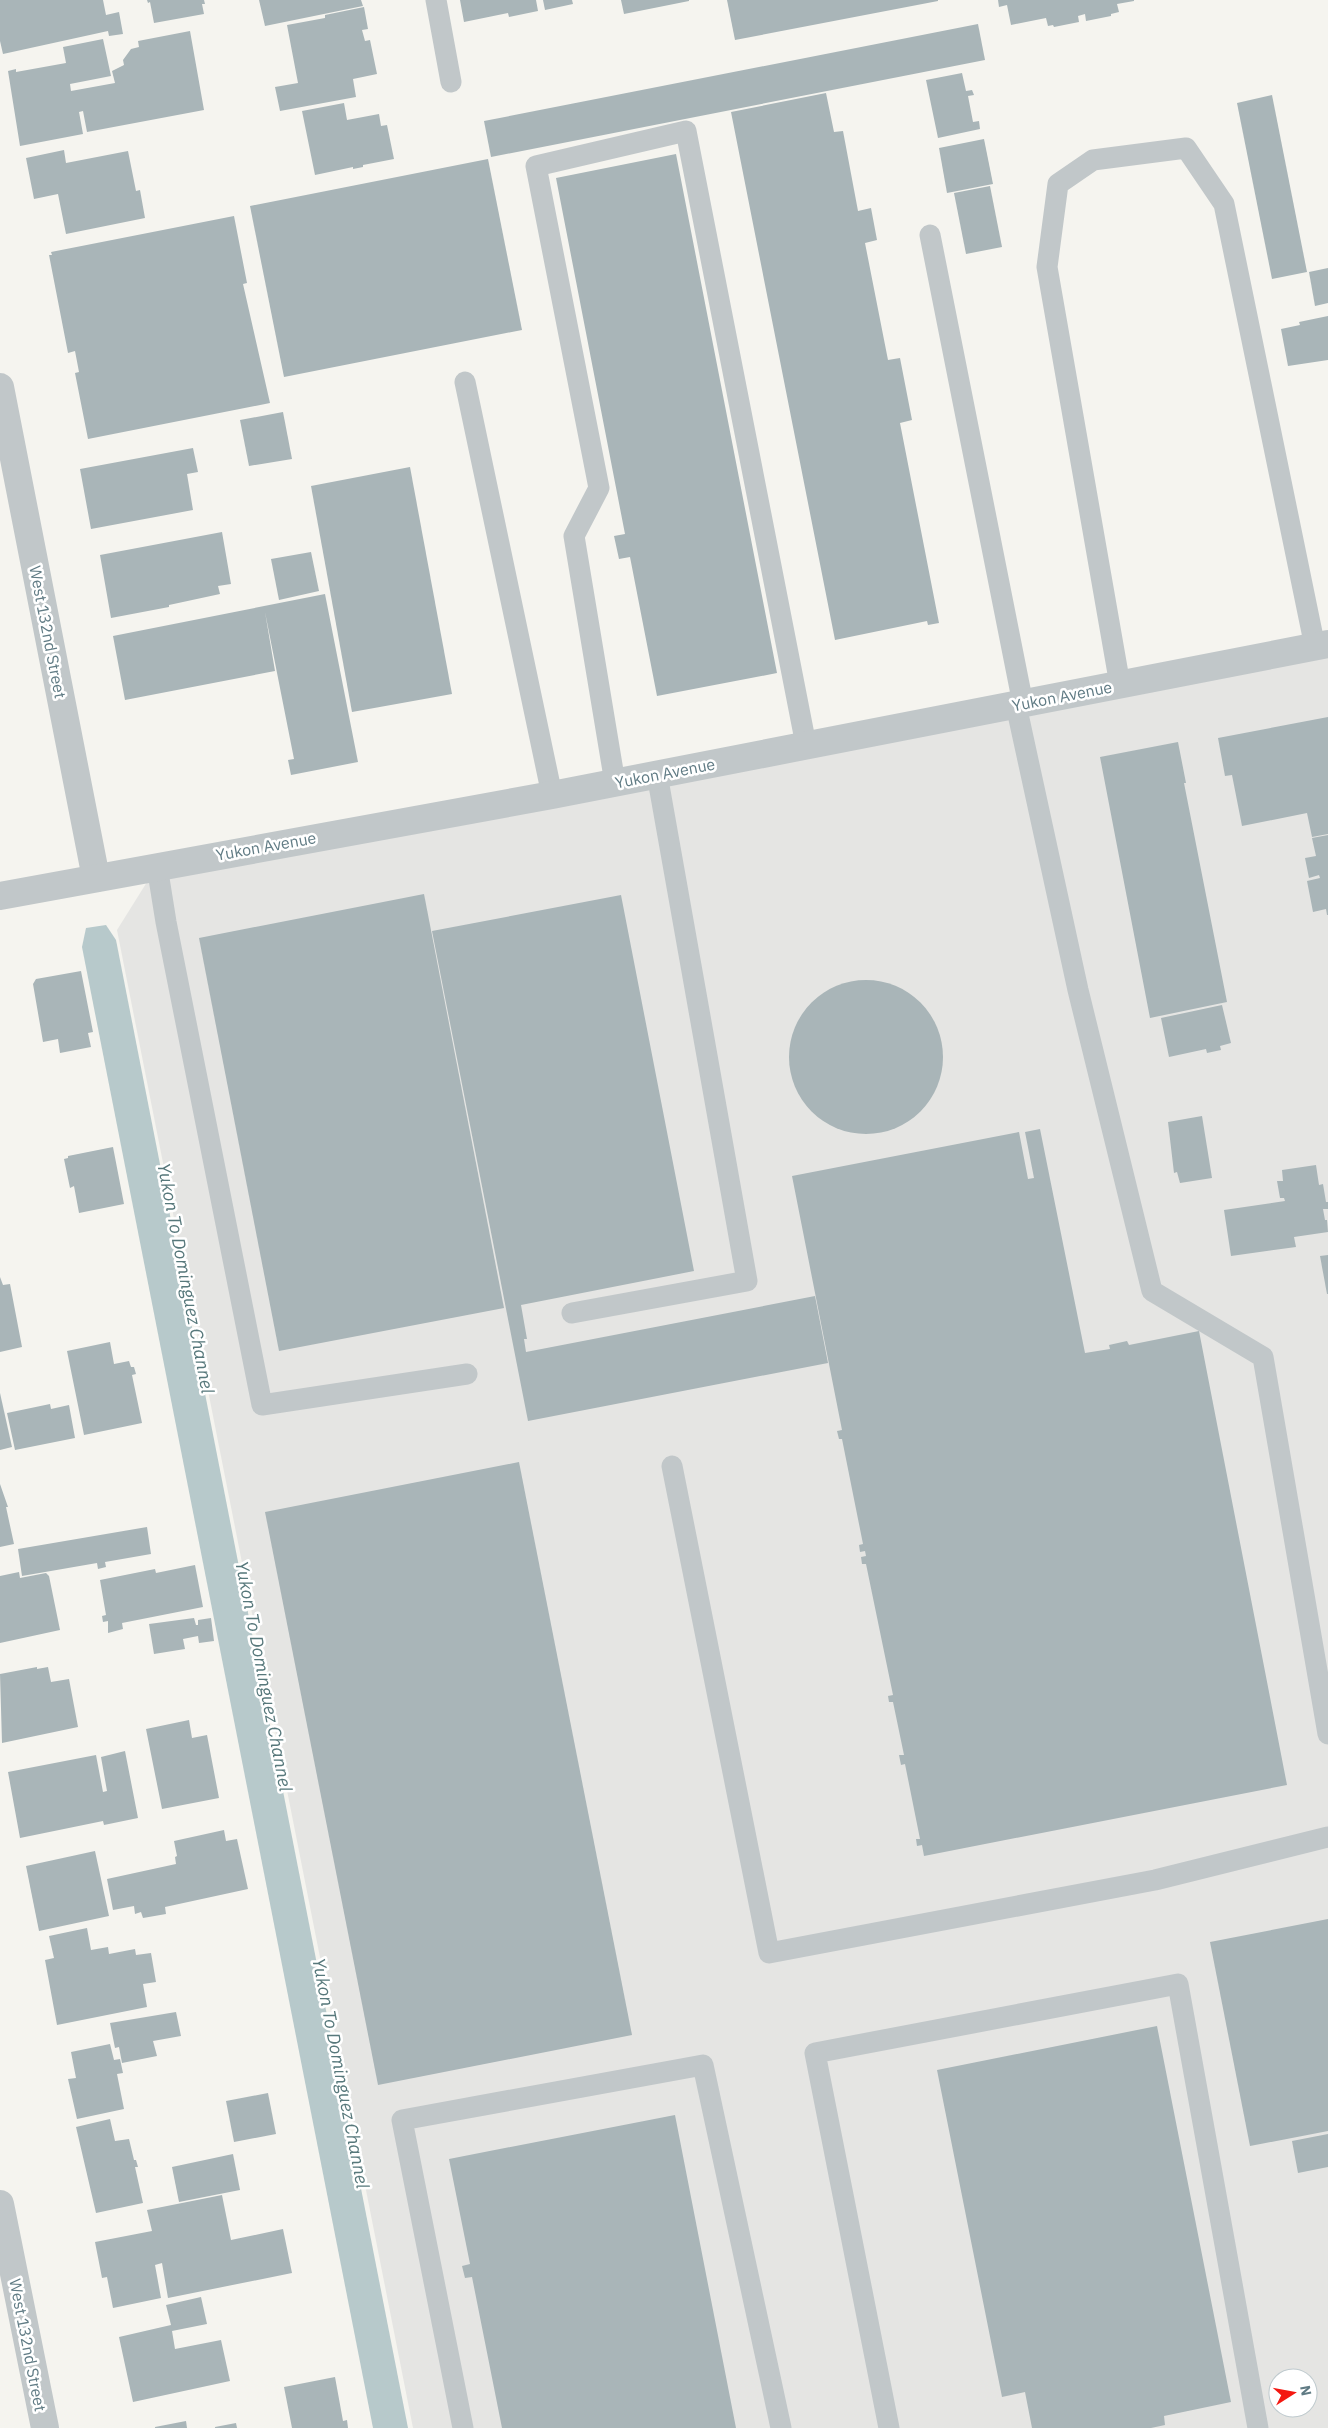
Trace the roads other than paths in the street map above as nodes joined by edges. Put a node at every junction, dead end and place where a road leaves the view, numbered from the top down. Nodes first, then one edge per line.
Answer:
1 (436, 0) edge
2 (451, 82) dead end
3 (930, 235) dead end
4 (465, 382) dead end
5 (0, 387) edge
6 (1321, 645) edge
7 (1120, 684) junction
8 (1020, 704) junction
9 (806, 746) junction
10 (657, 774) junction
11 (615, 783) junction
12 (552, 795) junction
13 (157, 866) junction
14 (96, 878) junction
15 (0, 896) edge
16 (572, 1313) dead end
17 (467, 1374) dead end
18 (672, 1466) dead end
19 (1328, 1734) edge
20 (1328, 1837) edge
21 (0, 2204) edge
22 (45, 2428) edge
23 (463, 2428) edge
24 (781, 2428) edge
25 (889, 2428) edge
26 (1258, 2428) edge

1 - 2 lane
3 - 8 lane
4 - 12 lane
5 - 14 street, West 132nd Street
6 - 7 street, Yukon Avenue
6 - 7 lane
7 - 8 street, Yukon Avenue
8 - 9 street, Yukon Avenue
8 - 19 lane
9 - 10 street, Yukon Avenue
9 - 11 lane
10 - 11 street, Yukon Avenue
10 - 16 lane
11 - 12 street, Yukon Avenue
12 - 13 street, Yukon Avenue
13 - 14 street, Yukon Avenue
13 - 17 lane
14 - 15 street, Yukon Avenue
18 - 20 lane
21 - 22 street, West 132nd Street
23 - 24 lane
25 - 26 lane

